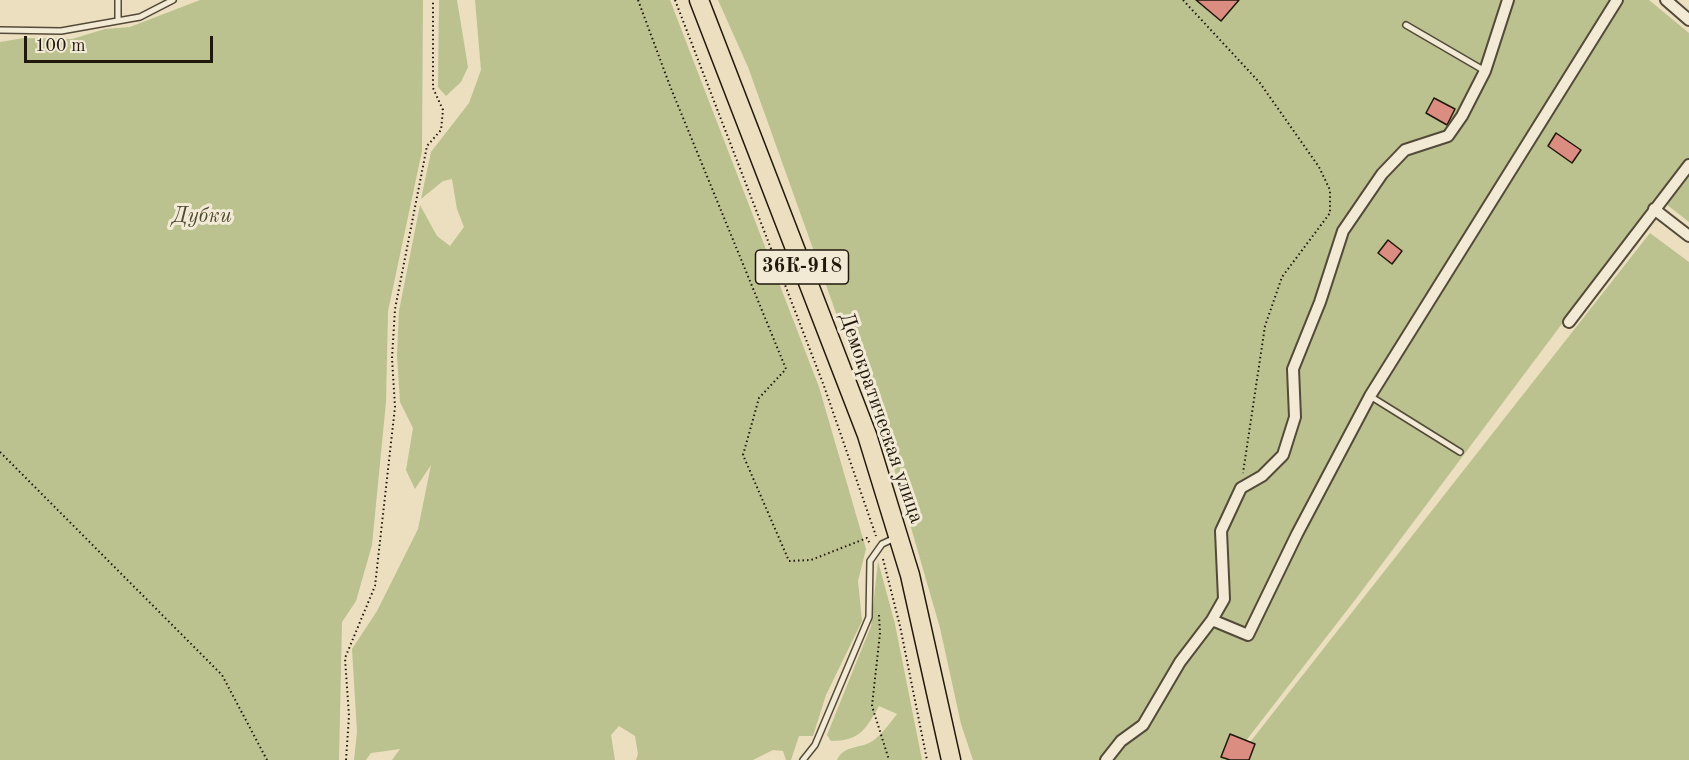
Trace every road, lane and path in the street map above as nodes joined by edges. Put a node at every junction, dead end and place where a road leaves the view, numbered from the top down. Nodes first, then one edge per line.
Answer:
1 (118, 0) edge
2 (173, 0) edge
3 (433, 0) edge
4 (638, 0) edge
5 (675, 0) edge
6 (699, 0) edge
7 (1183, 0) edge
8 (1508, 0) edge
9 (1617, 0) edge
10 (1666, 0) edge
11 (1689, 20) edge
12 (118, 21) junction
13 (1406, 25) dead end
14 (0, 30) edge
15 (1485, 71) junction
16 (1689, 165) edge
17 (1654, 209) junction
18 (1689, 236) edge
19 (1569, 322) dead end
20 (1370, 396) junction
21 (0, 452) edge
22 (1460, 452) dead end
23 (1241, 488) junction
24 (899, 536) junction
25 (880, 548) junction
26 (873, 556) junction
27 (879, 612) dead end
28 (1212, 621) junction
29 (267, 760) edge
30 (346, 760) edge
31 (803, 760) edge
32 (889, 760) edge
33 (927, 760) edge
34 (951, 760) edge
35 (1106, 760) edge

1 - 12 lane
2 - 12 lane
3 - 30 path
4 - 26 path
5 - 25 path
6 - 24 main road, Демократическая улица / 36К-918
7 - 23 path
8 - 15 street
9 - 20 street
10 - 11 street
12 - 14 lane
13 - 15 lane
15 - 23 street
16 - 17 street
17 - 18 street
17 - 19 street
20 - 22 lane
20 - 28 street
21 - 29 path
23 - 28 street
24 - 25 lane
24 - 34 main road, Демократическая улица / 36К-918
25 - 26 lane
25 - 33 path
26 - 31 lane
27 - 32 path
28 - 35 street

